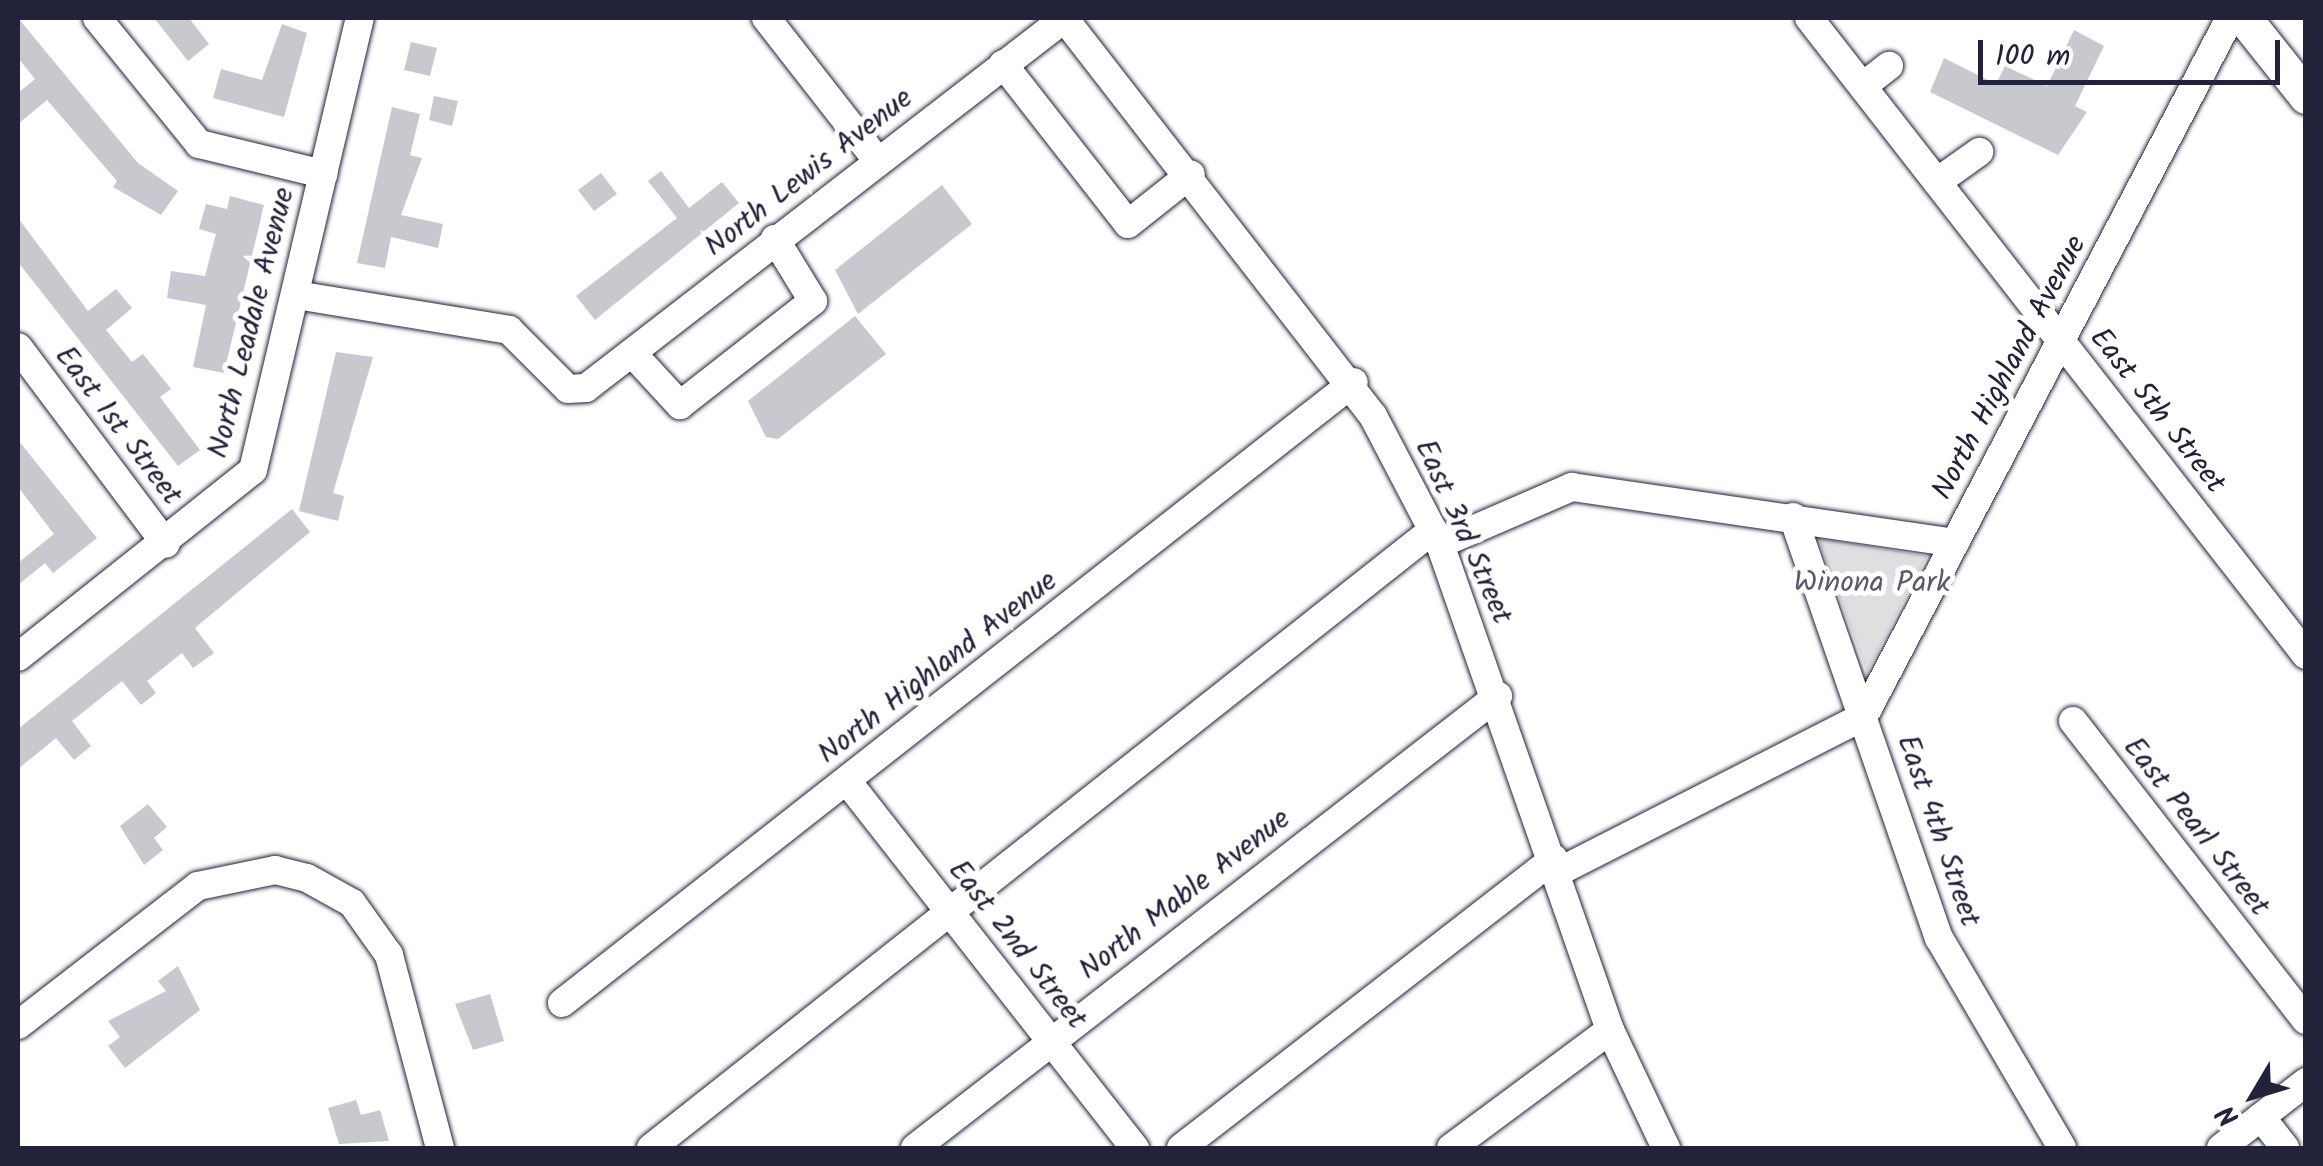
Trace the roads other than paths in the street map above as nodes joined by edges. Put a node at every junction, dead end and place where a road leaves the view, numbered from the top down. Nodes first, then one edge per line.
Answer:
1 (97, 18) edge
2 (360, 18) edge
3 (766, 18) edge
4 (1064, 18) edge
5 (1809, 18) edge
6 (2230, 18) edge
7 (2244, 18) edge
8 (1003, 64) junction
9 (1889, 66) dead end
10 (1863, 86) junction
11 (2306, 96) edge
12 (1980, 152) dead end
13 (877, 160) junction
14 (323, 174) junction
15 (1191, 174) junction
16 (1937, 182) junction
17 (775, 239) junction
18 (296, 295) junction
19 (2061, 342) junction
20 (18, 347) edge
21 (632, 352) junction
22 (1354, 382) junction
23 (1793, 517) junction
24 (1437, 537) junction
25 (1954, 543) junction
26 (166, 544) junction
27 (2306, 655) edge
28 (18, 657) edge
29 (1498, 696) junction
30 (1864, 716) junction
31 (2073, 721) dead end
32 (847, 781) junction
33 (1556, 865) junction
34 (950, 912) junction
35 (562, 1003) dead end
36 (2306, 1020) edge
37 (18, 1025) edge
38 (1610, 1030) junction
39 (1051, 1041) junction
40 (2306, 1082) edge
41 (2261, 1117) junction
42 (440, 1148) edge
43 (651, 1148) edge
44 (915, 1148) edge
45 (1135, 1148) edge
46 (1181, 1148) edge
47 (1451, 1148) edge
48 (1666, 1148) edge
49 (2062, 1148) edge
50 (2221, 1148) edge
51 (2285, 1148) edge

1 - 14 street
2 - 14 street, North Leadale Avenue
3 - 13 street
4 - 8 street, North Lewis Avenue
4 - 15 street, East 3rd Street
5 - 10 street, East 5th Street
6 - 19 street, North Highland Avenue
7 - 11 main road
8 - 13 street, North Lewis Avenue
8 - 15 street
9 - 10 street
10 - 16 street, East 5th Street
12 - 16 street
13 - 17 street, North Lewis Avenue
14 - 18 street, North Leadale Avenue
15 - 22 street, East 3rd Street
16 - 19 street, East 5th Street
17 - 21 street, North Lewis Avenue
17 - 21 street
18 - 21 street, North Lewis Avenue
18 - 26 street, North Leadale Avenue
19 - 25 street, North Highland Avenue
19 - 27 street, East 5th Street
20 - 26 street, East 1st Street
22 - 24 street, East 3rd Street
22 - 32 street, North Highland Avenue
23 - 24 street, North Highland Avenue
23 - 25 street, North Highland Avenue
23 - 30 street, East 4th Street
24 - 29 street, East 3rd Street
24 - 34 street, North Highland Avenue
25 - 30 street
26 - 28 street, North Leadale Avenue
29 - 33 street, East 3rd Street
29 - 39 street, North Mable Avenue
30 - 33 street
30 - 49 street, East 4th Street
31 - 36 street, East Pearl Street
32 - 34 street, East 2nd Street
32 - 35 street, North Highland Avenue
33 - 38 street, East 3rd Street
33 - 46 street
34 - 39 street, East 2nd Street
34 - 43 street, North Highland Avenue
37 - 42 street
38 - 47 street
38 - 48 street, East 3rd Street
39 - 44 street, North Mable Avenue
39 - 45 street, East 2nd Street
40 - 41 street
41 - 50 street
41 - 51 street

